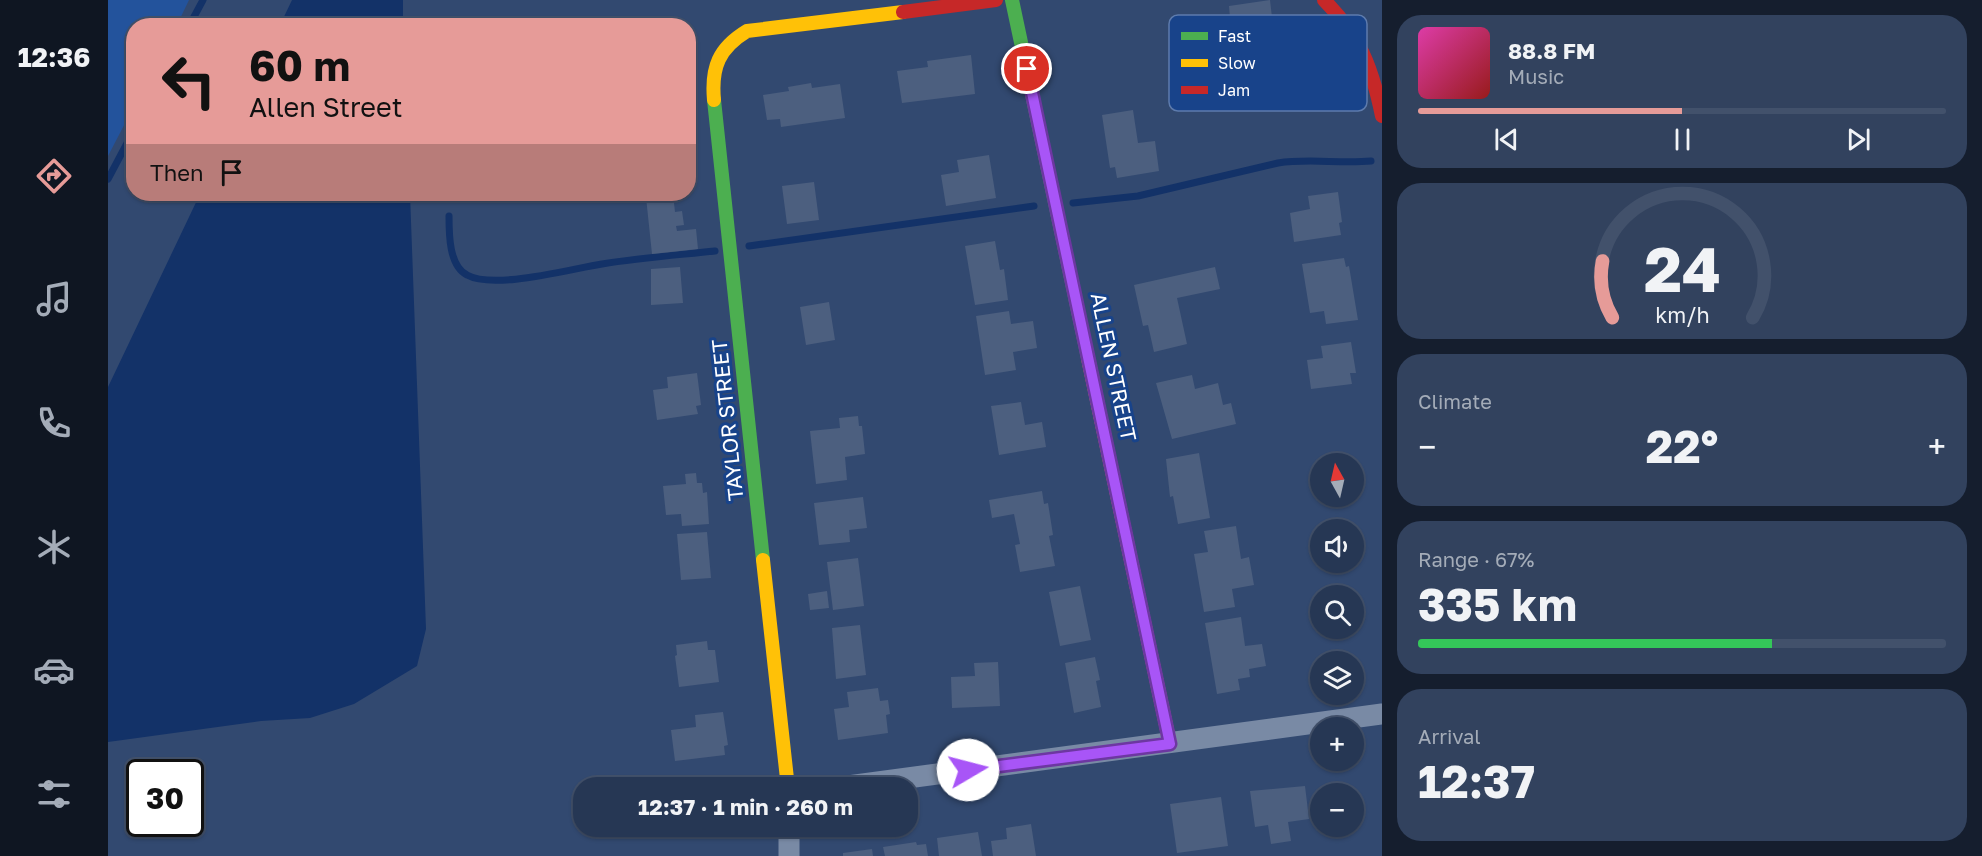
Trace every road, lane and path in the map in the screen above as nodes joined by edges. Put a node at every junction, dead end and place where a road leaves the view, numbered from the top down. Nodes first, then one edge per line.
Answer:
1 (996, 0) edge
2 (1012, 0) edge
3 (1324, 0) edge
4 (1337, 15) edge
5 (1367, 57) edge
6 (1382, 116) edge
7 (1382, 714) edge
8 (1170, 744) junction
9 (787, 777) edge
10 (917, 777) edge
11 (789, 837) edge
12 (789, 856) edge

1 - 9 street, TAYLOR STREET
2 - 8 street, ALLEN STREET
3 - 4 street
5 - 6 street
7 - 8 street
8 - 10 street
11 - 12 street

